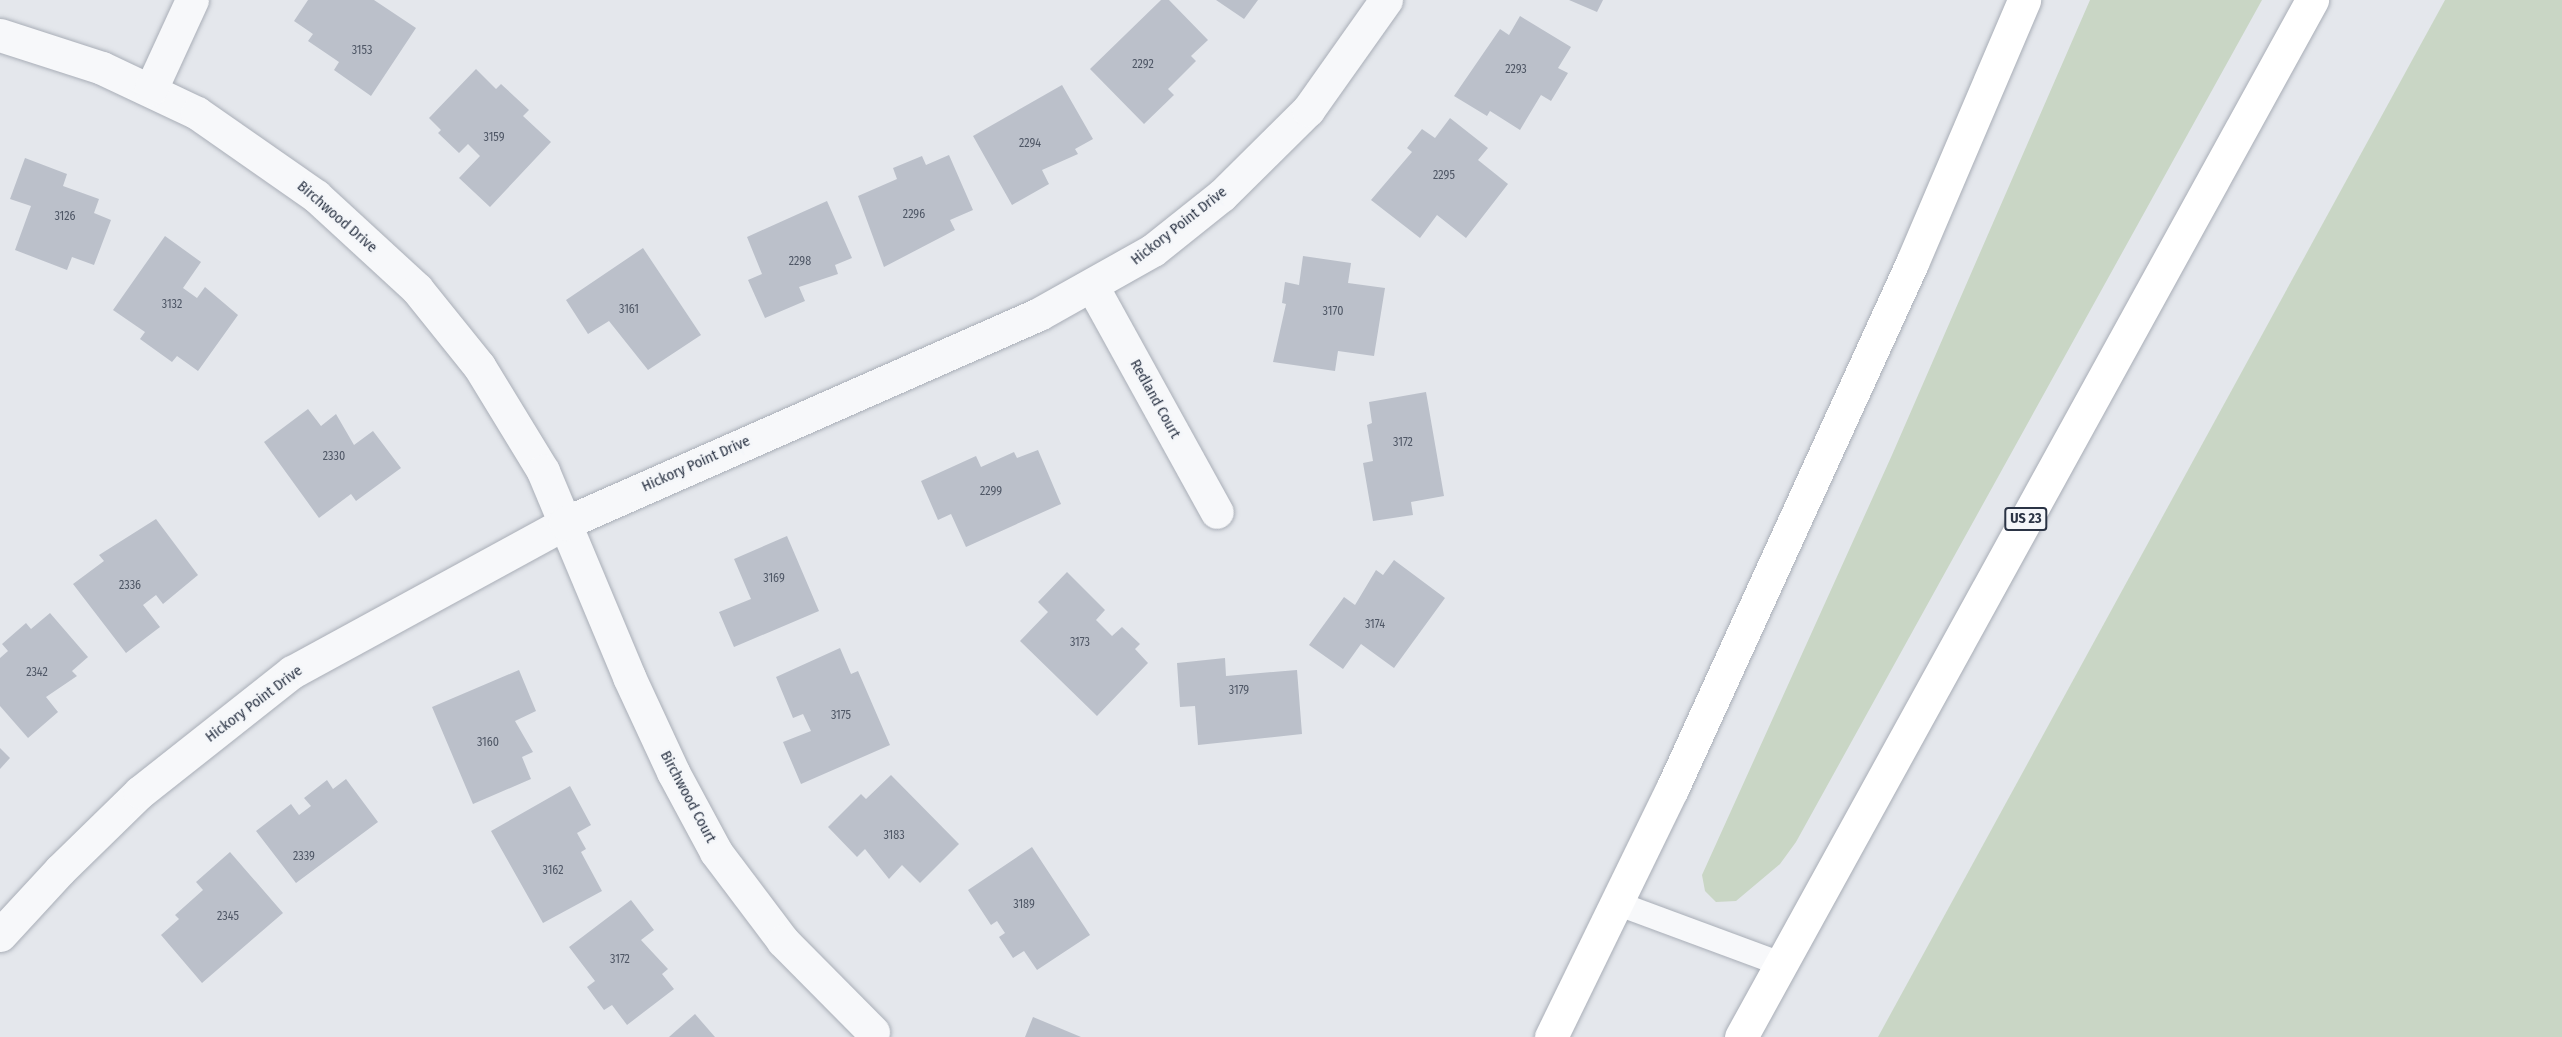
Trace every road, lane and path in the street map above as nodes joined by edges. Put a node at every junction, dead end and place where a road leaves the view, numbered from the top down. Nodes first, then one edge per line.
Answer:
1 (192, 0) edge
2 (1386, 0) edge
3 (2024, 0) edge
4 (2312, 0) edge
5 (0, 35) edge
6 (151, 89) junction
7 (1092, 286) junction
8 (1217, 512) dead end
9 (565, 523) junction
10 (1616, 903) junction
11 (0, 935) edge
12 (1781, 964) junction
13 (873, 1032) dead end
14 (1551, 1037) edge
15 (1741, 1037) edge

1 - 6 street
2 - 7 street, Hickory Point Drive
3 - 10 highway
4 - 12 highway, US 23
5 - 6 street, Birchwood Drive
6 - 9 street, Birchwood Drive
7 - 8 street, Redland Court
7 - 9 street, Hickory Point Drive
9 - 11 street, Hickory Point Drive
9 - 13 street, Birchwood Court
10 - 12 lane
10 - 14 highway
12 - 15 highway, US 23

